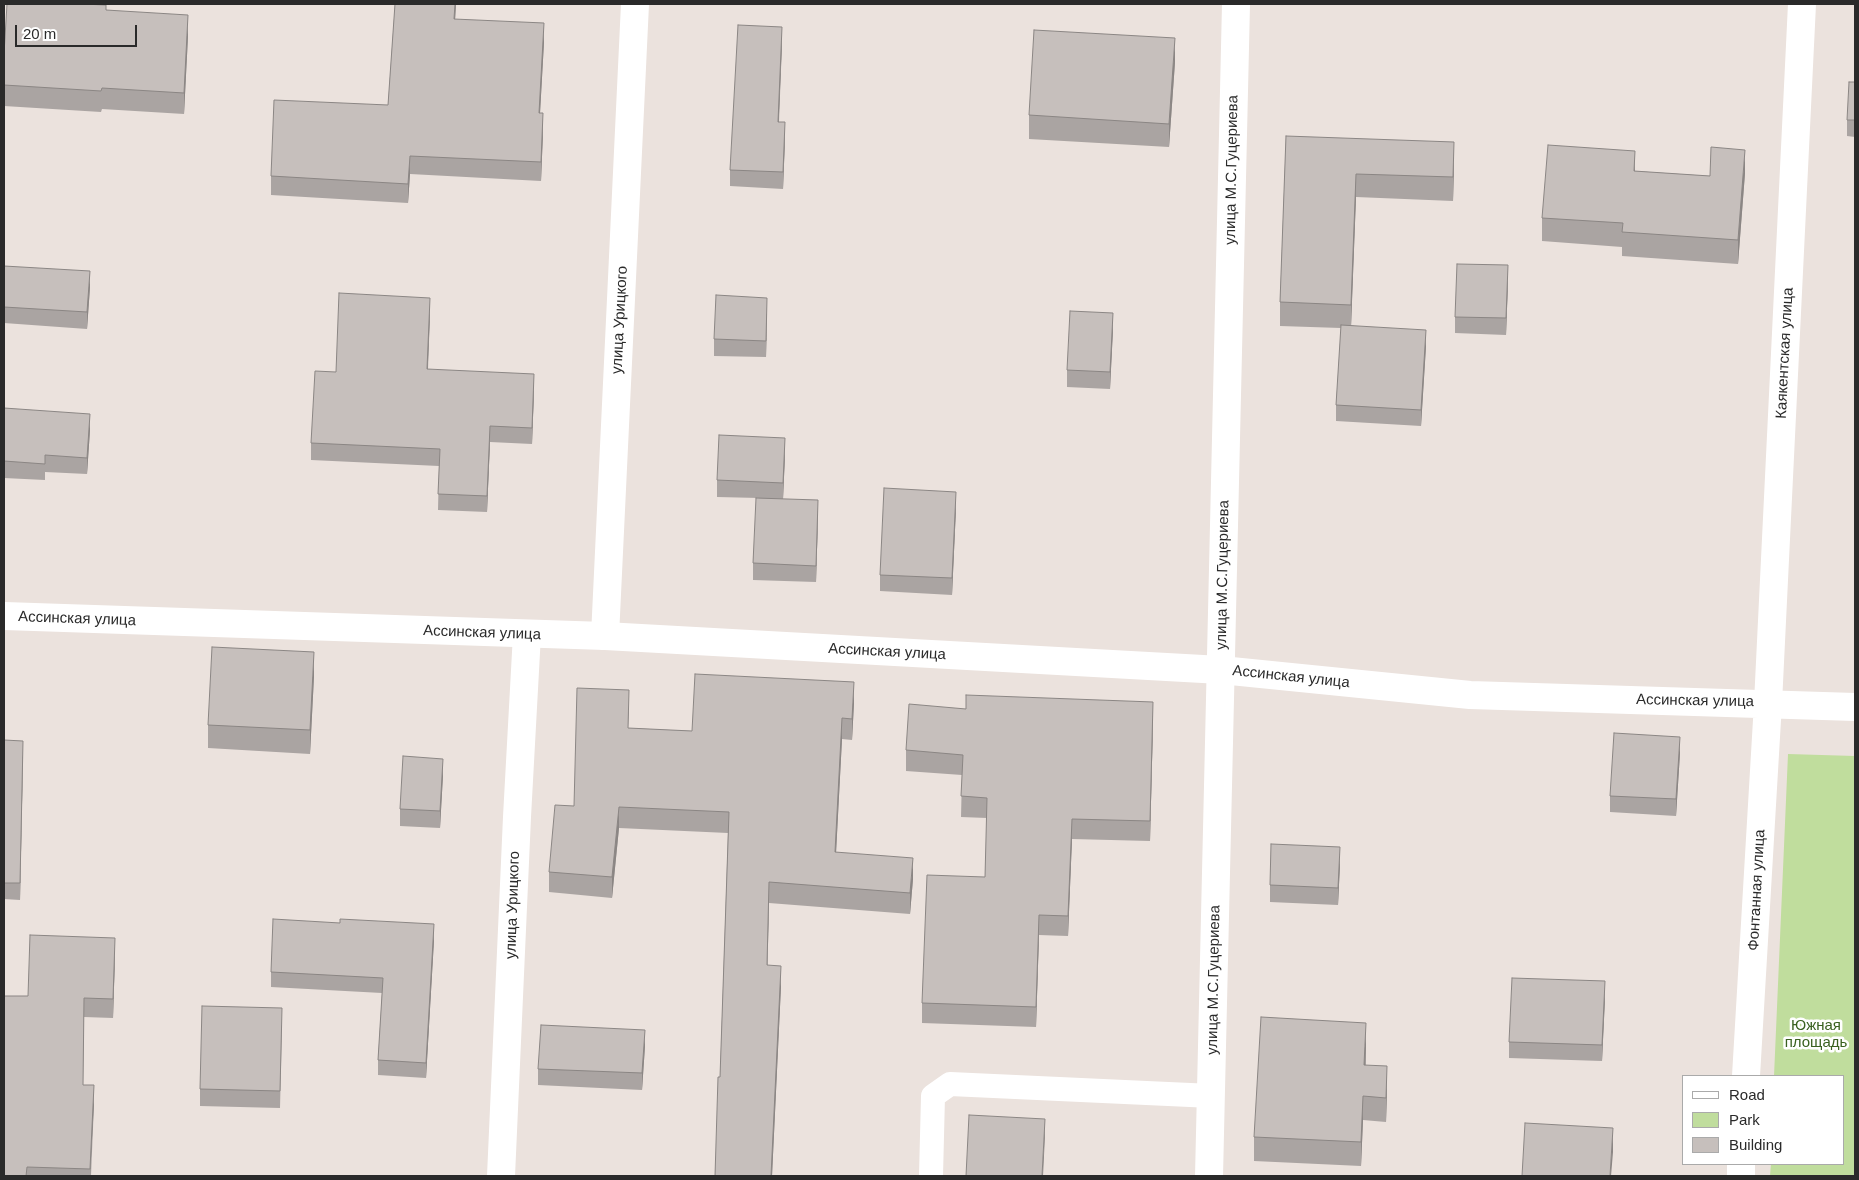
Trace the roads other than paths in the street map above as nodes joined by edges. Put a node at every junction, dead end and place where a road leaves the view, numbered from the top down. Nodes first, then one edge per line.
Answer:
1 (635, 4) edge
2 (1236, 4) edge
3 (1802, 4) edge
4 (4, 616) edge
5 (527, 634) junction
6 (605, 636) junction
7 (1221, 670) junction
8 (1768, 703) junction
9 (1855, 708) edge
10 (1746, 1075) edge
11 (1212, 1096) junction
12 (502, 1176) edge
13 (931, 1176) edge
14 (1210, 1176) edge

1 - 6 street, улица Урицкого
2 - 7 street, улица М.С.Гуцериева
3 - 8 street, Каякентская улица
4 - 5 street, Ассинская улица
5 - 6 street, Ассинская улица
5 - 12 street, улица Урицкого
6 - 7 street, Ассинская улица
7 - 8 street, Ассинская улица
7 - 11 street, улица М.С.Гуцериева
8 - 9 street, Ассинская улица
8 - 10 street, Фонтанная улица
11 - 13 lane
11 - 14 street, улица М.С.Гуцериева

